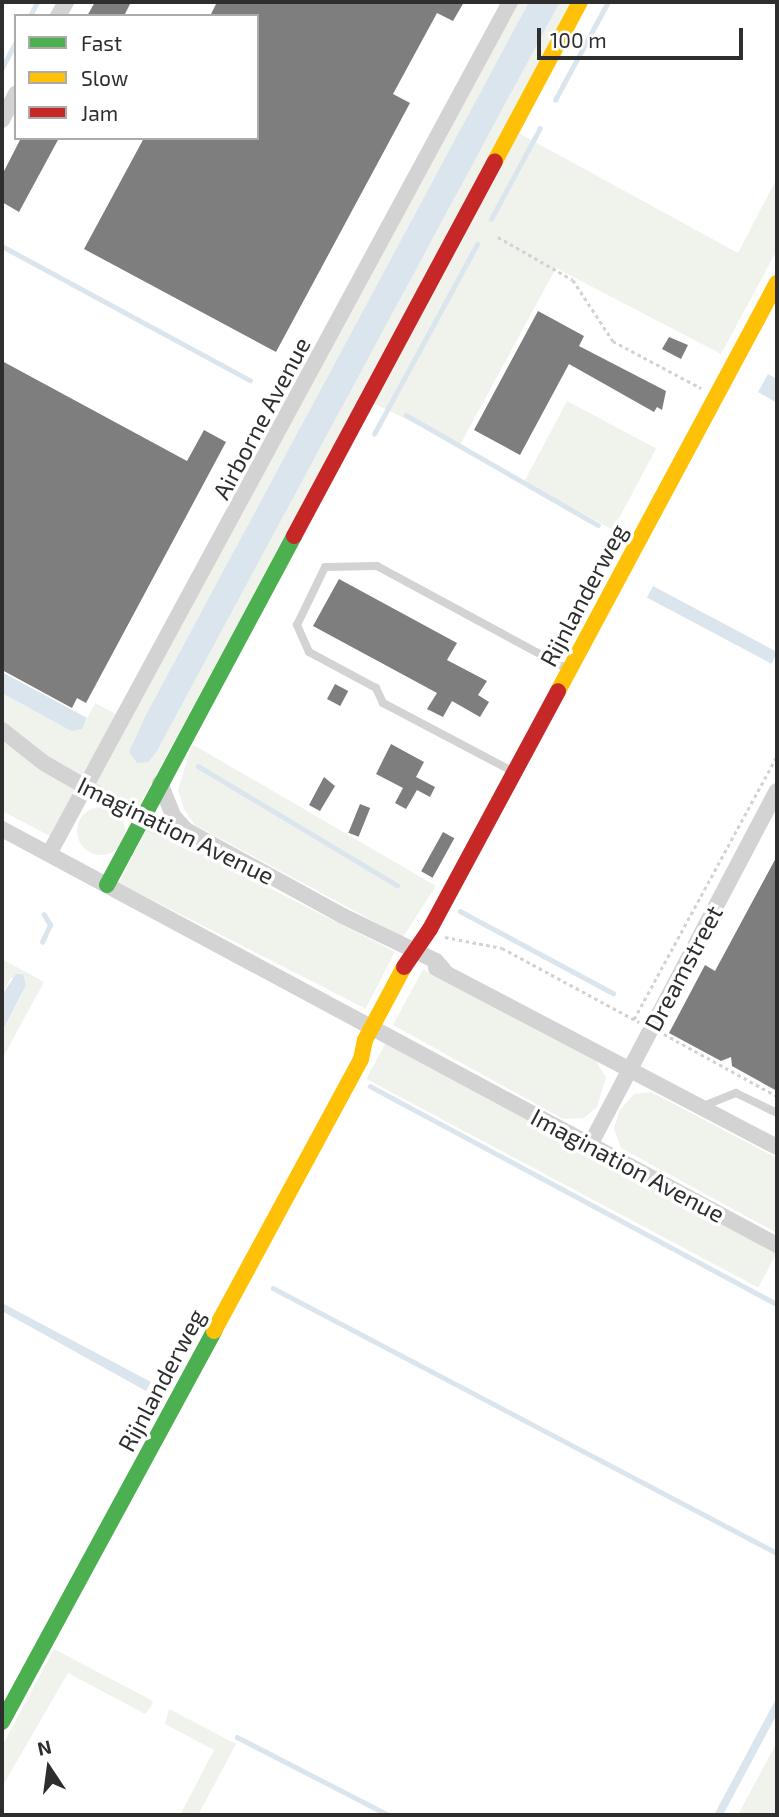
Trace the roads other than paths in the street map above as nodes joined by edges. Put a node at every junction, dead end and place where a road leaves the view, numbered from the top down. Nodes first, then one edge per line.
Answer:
1 (510, 2) edge
2 (580, 2) edge
3 (14, 98) edge
4 (2, 120) edge
5 (777, 283) edge
6 (569, 669) junction
7 (2, 730) edge
8 (514, 772) junction
9 (160, 783) junction
10 (85, 789) junction
11 (777, 791) edge
12 (142, 820) junction
13 (2, 829) edge
14 (186, 830) junction
15 (50, 854) junction
16 (107, 885) junction
17 (417, 954) junction
18 (377, 1028) junction
19 (630, 1069) junction
20 (701, 1107) junction
21 (777, 1113) edge
22 (590, 1145) junction
23 (777, 1147) edge
24 (777, 1245) edge
25 (2, 1722) edge

1 - 10 street, Airborne Avenue
2 - 9 street
3 - 4 street
5 - 6 street, Rijnlanderweg
6 - 8 street, Rijnlanderweg
6 - 8 lane
7 - 10 street, Imagination Avenue
8 - 17 street, Rijnlanderweg
9 - 12 street
9 - 14 street
10 - 12 street, Imagination Avenue
10 - 15 street, Airborne Avenue
11 - 19 street, Dreamstreet
12 - 14 street, Imagination Avenue
12 - 16 street
13 - 15 street, Imagination Avenue
14 - 17 street, Imagination Avenue
15 - 16 street, Imagination Avenue
16 - 18 street, Imagination Avenue
17 - 18 street, Rijnlanderweg
17 - 19 street, Imagination Avenue
18 - 22 street, Imagination Avenue
18 - 25 street, Rijnlanderweg
19 - 20 street, Imagination Avenue
19 - 22 street, Dreamstreet
20 - 21 lane
20 - 23 street, Imagination Avenue
22 - 24 street, Imagination Avenue

